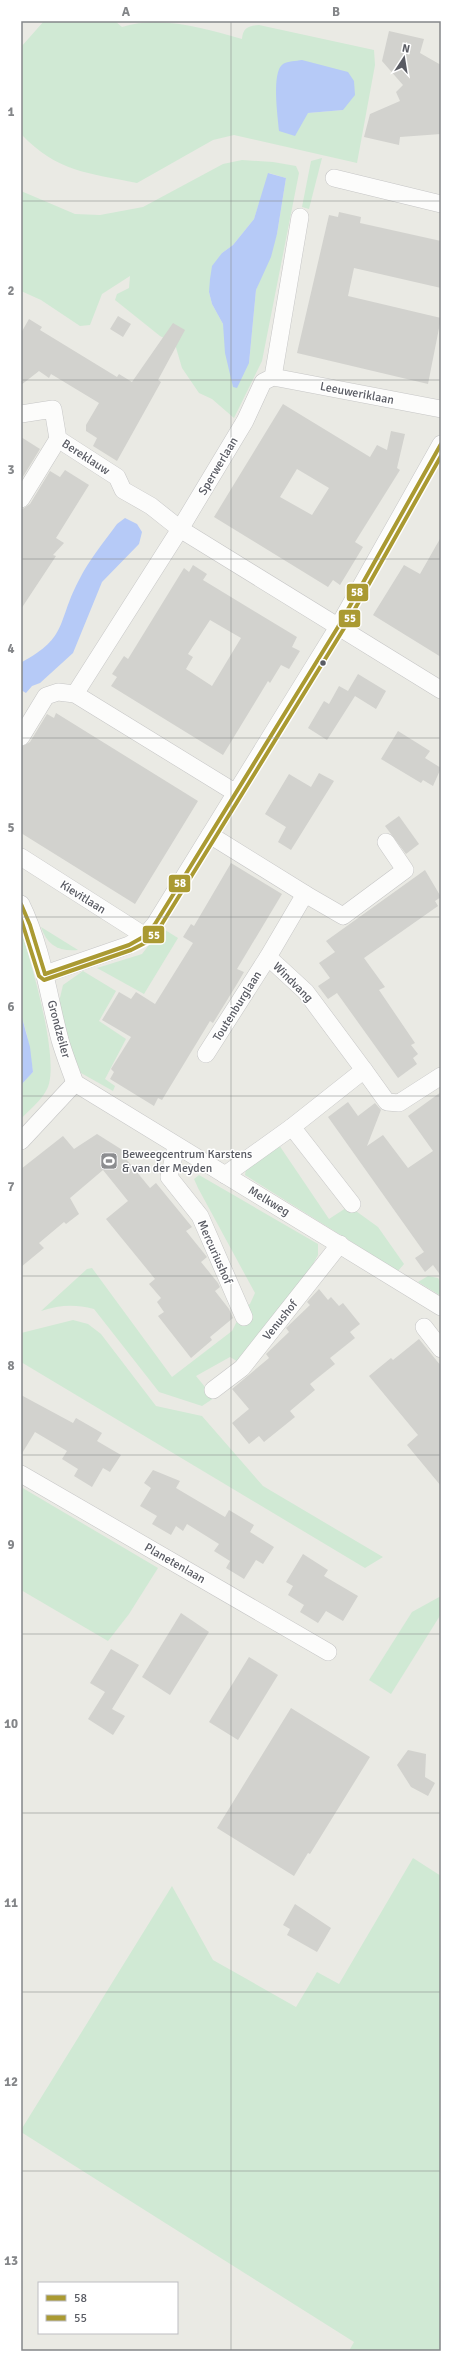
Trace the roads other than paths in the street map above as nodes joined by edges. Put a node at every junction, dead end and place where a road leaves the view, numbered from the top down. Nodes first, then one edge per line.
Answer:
1 (334, 178) dead end
2 (441, 204) edge
3 (300, 217) dead end
4 (273, 377) junction
5 (441, 409) edge
6 (21, 414) edge
7 (58, 438) junction
8 (441, 444) edge
9 (21, 500) edge
10 (180, 529) junction
11 (338, 627) junction
12 (441, 690) edge
13 (75, 694) junction
14 (21, 736) edge
15 (236, 793) junction
16 (210, 835) junction
17 (386, 842) dead end
18 (21, 857) edge
19 (305, 894) junction
20 (21, 904) edge
21 (145, 936) junction
22 (268, 957) junction
23 (45, 974) junction
24 (206, 1054) dead end
25 (364, 1070) junction
26 (441, 1076) edge
27 (75, 1083) junction
28 (292, 1127) junction
29 (21, 1141) edge
30 (176, 1147) junction
31 (225, 1175) junction
32 (352, 1204) dead end
33 (340, 1244) junction
34 (441, 1307) edge
35 (244, 1317) dead end
36 (424, 1327) dead end
37 (441, 1349) edge
38 (213, 1390) dead end
39 (21, 1474) edge
40 (328, 1652) dead end

1 - 2 street
3 - 4 street
4 - 5 street, Leeuweriklaan
4 - 10 street, Sperwerlaan
6 - 7 street, Bereklauw
7 - 9 street
7 - 10 street, Bereklauw
8 - 11 street
10 - 11 street, Bereklauw
10 - 13 street, Sperwerlaan
11 - 12 street, Bereklauw
11 - 15 street
13 - 14 street
13 - 15 street
15 - 16 street
16 - 19 street
16 - 21 street
17 - 19 street
18 - 21 street, Kievitlaan
19 - 22 street, Windvang
20 - 23 street, Grondzeiler
21 - 23 street
22 - 24 street, Toutenburglaan
22 - 25 street, Windvang
23 - 27 street, Grondzeiler
25 - 26 street, Windvang
25 - 28 street
27 - 29 street
27 - 30 street, Melkweg
28 - 31 street
28 - 32 street
30 - 31 street, Melkweg
30 - 35 street, Mercuriushof
31 - 33 street, Melkweg
33 - 34 street, Melkweg
33 - 38 street, Venushof
36 - 37 street
39 - 40 street, Planetenlaan

